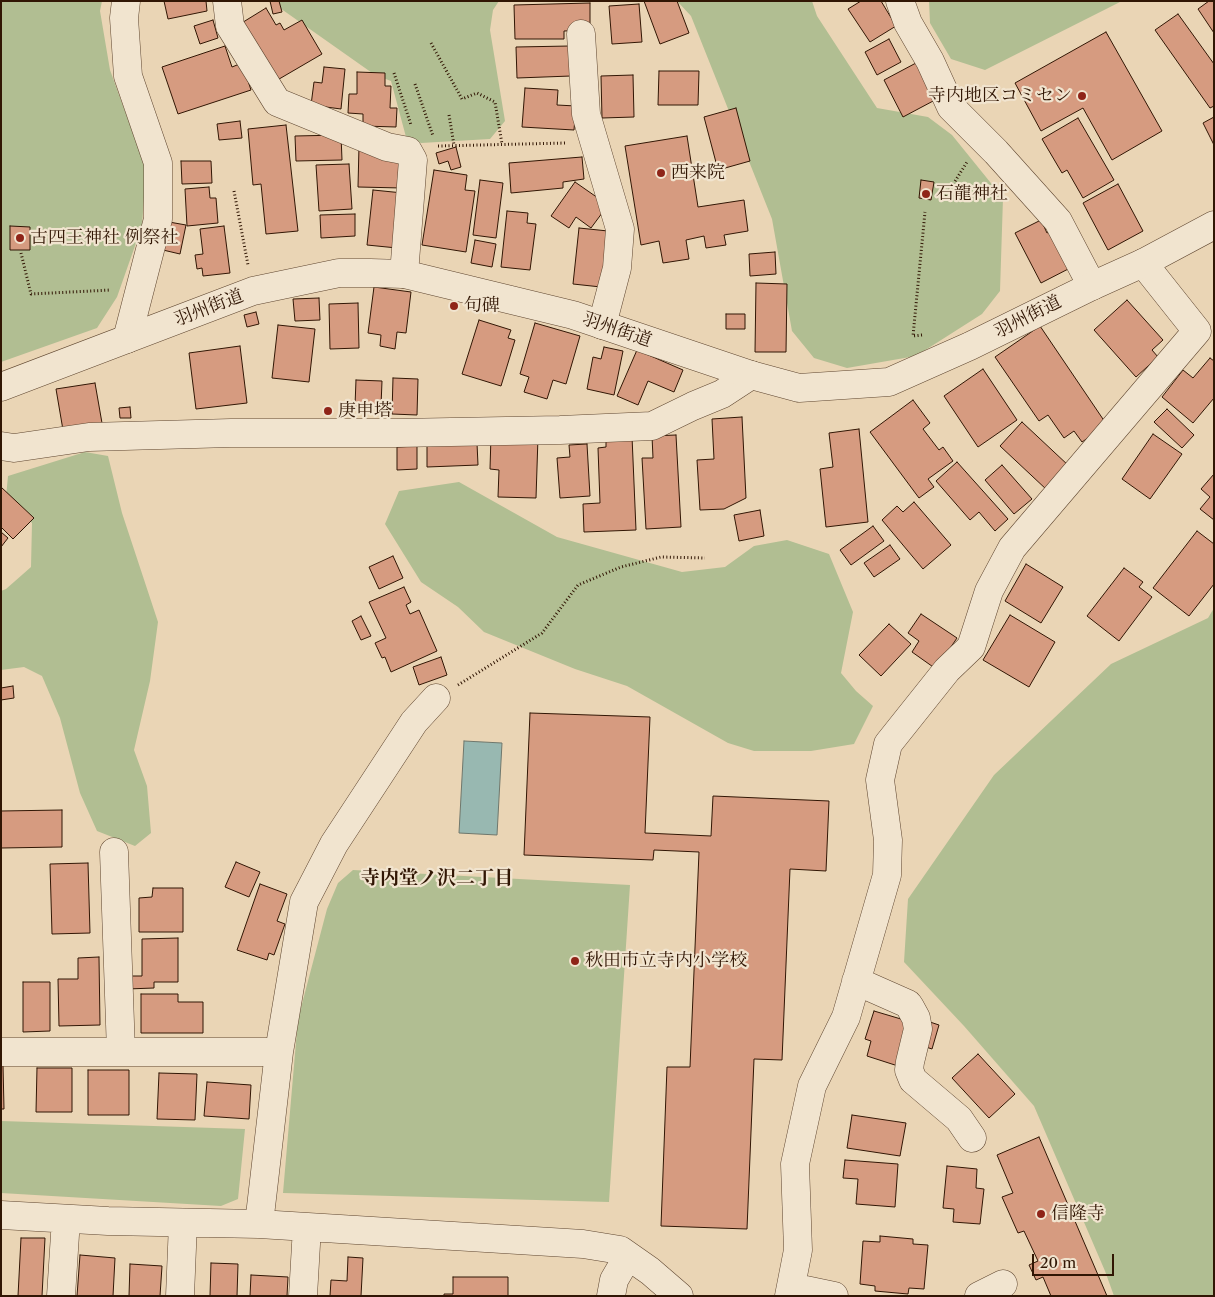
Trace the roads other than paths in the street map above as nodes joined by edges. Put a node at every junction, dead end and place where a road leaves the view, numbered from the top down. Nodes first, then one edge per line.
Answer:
1 (126, 1) edge
2 (227, 1) edge
3 (900, 1) edge
4 (581, 34) dead end
5 (1214, 225) edge
6 (1143, 263) junction
7 (404, 274) junction
8 (1092, 286) junction
9 (602, 325) junction
10 (1206, 337) edge
11 (127, 339) junction
12 (751, 375) junction
13 (1, 388) edge
14 (1, 446) edge
15 (436, 698) road end
16 (114, 852) dead end
17 (856, 981) junction
18 (1, 1052) edge
19 (121, 1052) junction
20 (279, 1052) junction
21 (972, 1138) dead end
22 (1, 1215) edge
23 (66, 1220) junction
24 (183, 1223) junction
25 (259, 1224) junction
26 (307, 1227) junction
27 (628, 1256) junction
28 (790, 1291) edge
29 (61, 1296) edge
30 (180, 1296) edge
31 (303, 1296) edge
32 (612, 1296) edge
33 (679, 1296) edge
34 (834, 1296) edge

1 - 11 street
2 - 7 street
3 - 8 street
4 - 9 street
5 - 6 street, 羽州街道
6 - 8 street, 羽州街道
6 - 10 street
7 - 9 street, 羽州街道
7 - 11 street, 羽州街道
8 - 12 street, 羽州街道
9 - 12 street, 羽州街道
10 - 17 street
11 - 13 street, 羽州街道
12 - 14 street
15 - 20 street
16 - 19 street
17 - 21 street
17 - 28 street
18 - 19 street
19 - 20 street
20 - 25 street
22 - 23 street
23 - 24 street
23 - 29 street
24 - 25 street
24 - 30 street
25 - 26 street
26 - 27 street
26 - 31 street
27 - 32 street
27 - 33 street
28 - 34 street

